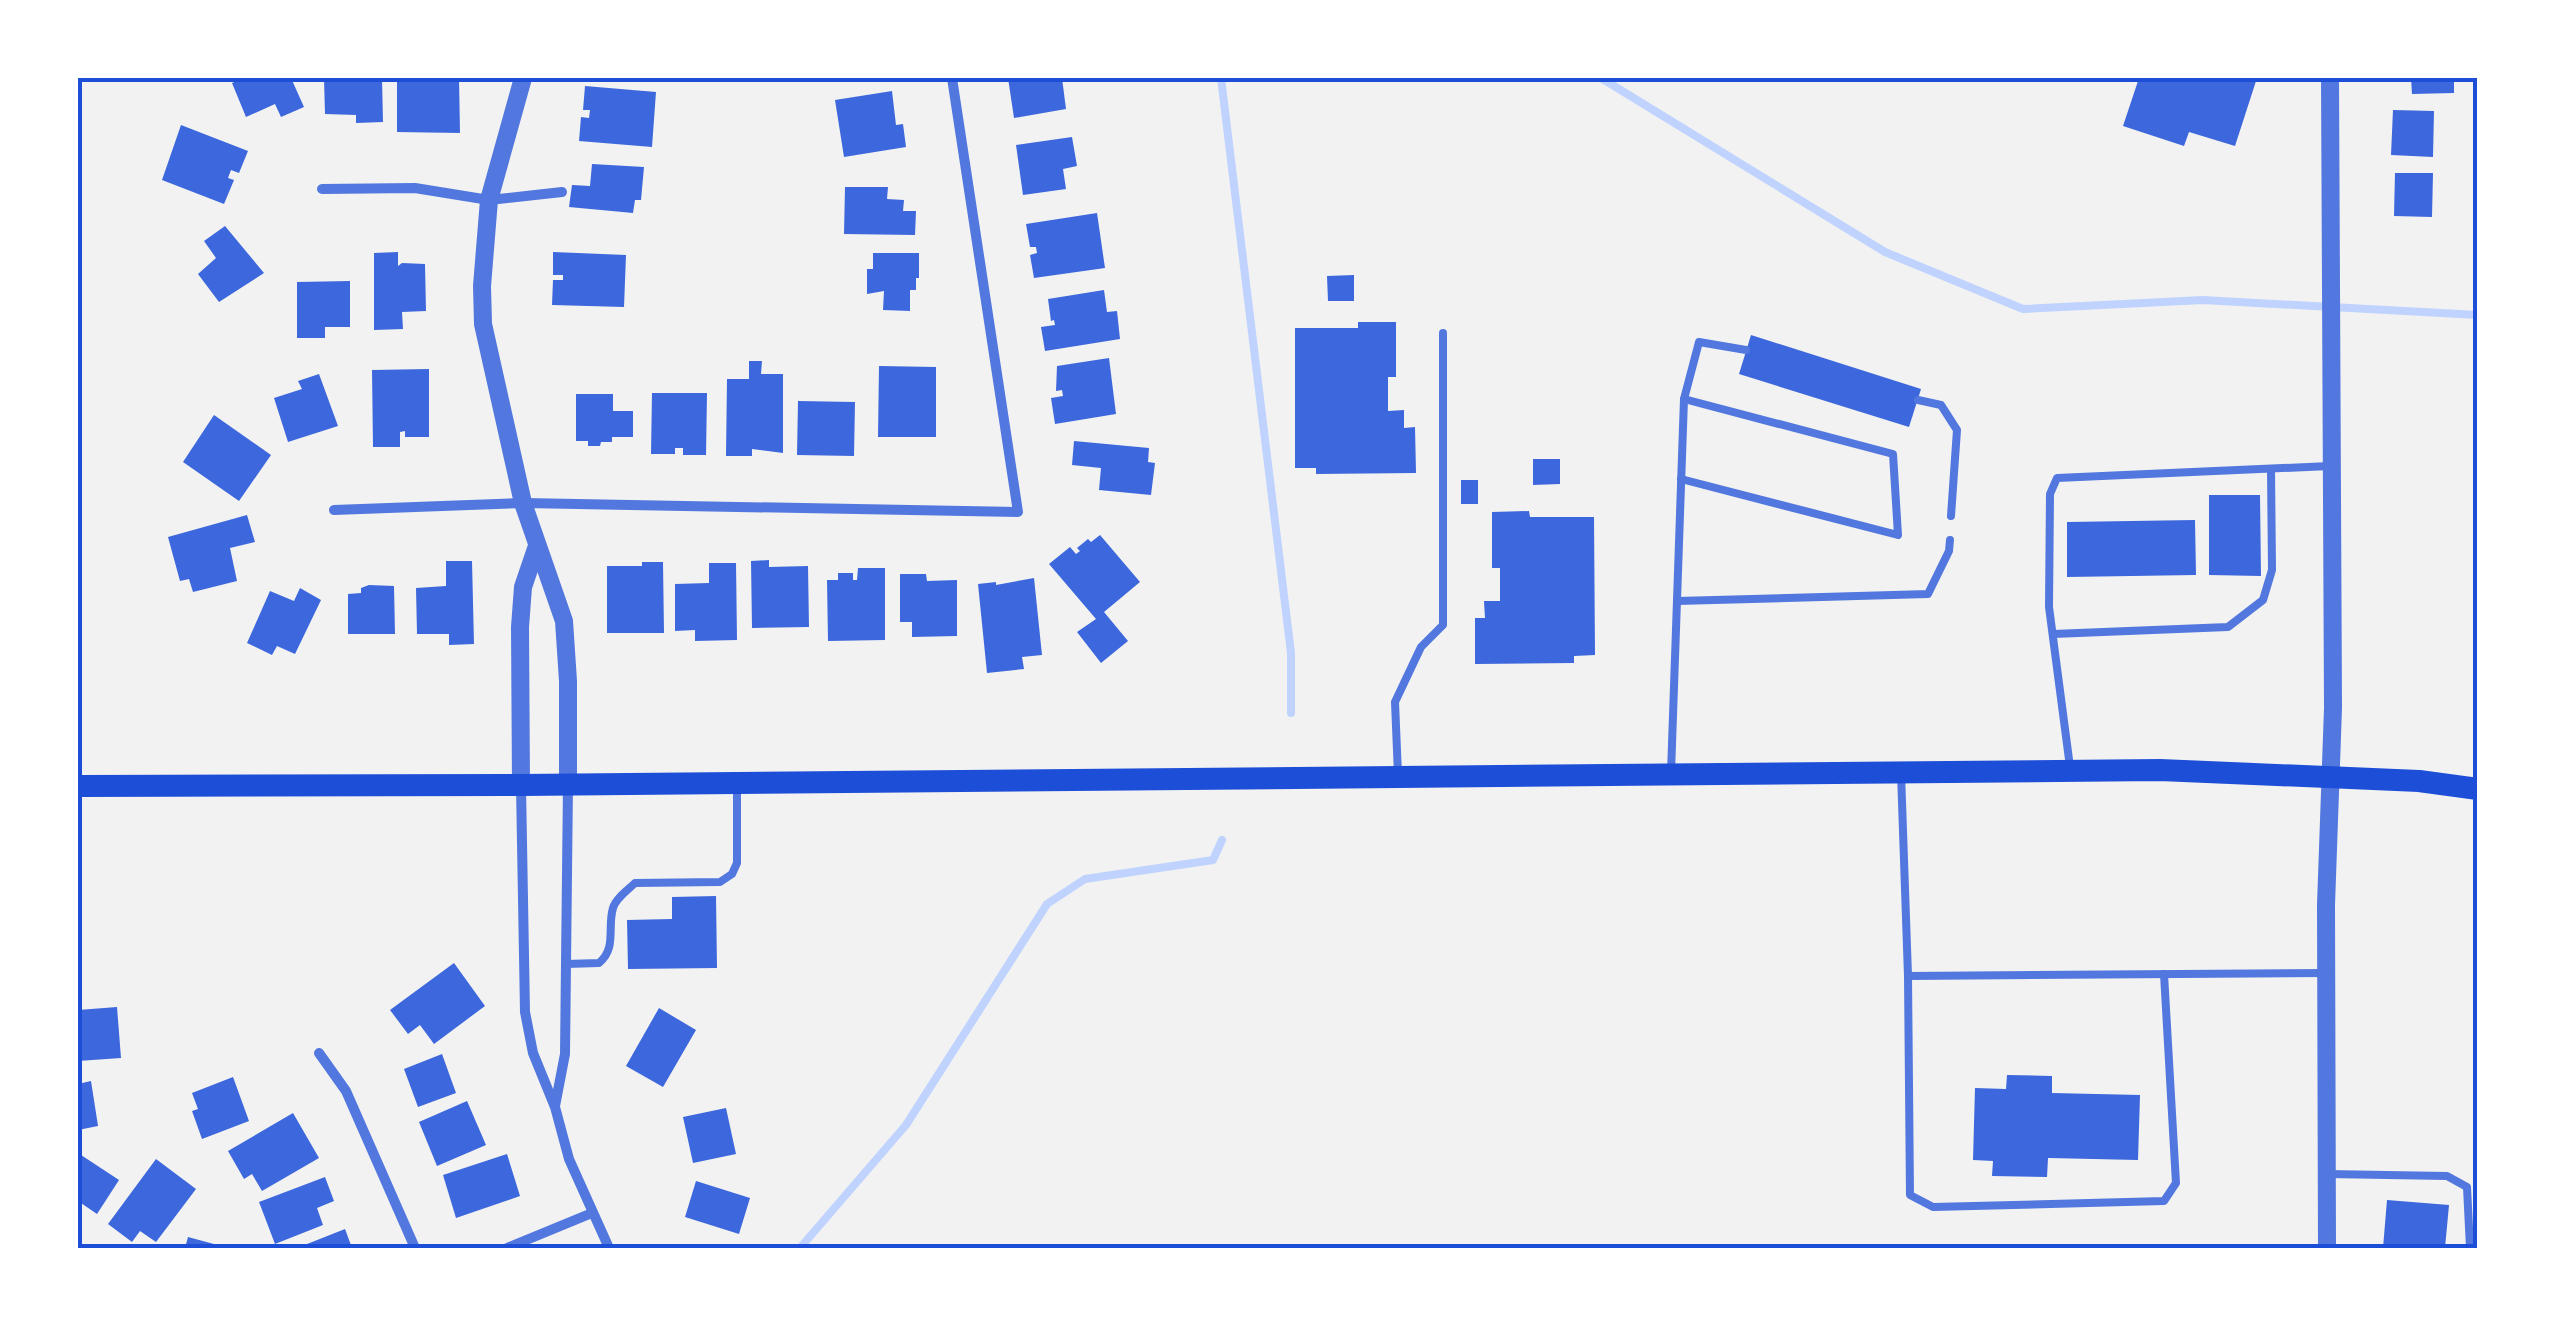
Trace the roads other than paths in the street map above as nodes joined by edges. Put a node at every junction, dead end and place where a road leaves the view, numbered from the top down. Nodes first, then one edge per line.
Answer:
1 (523, 78) edge
2 (952, 78) edge
3 (2330, 78) edge
4 (322, 189) dead end
5 (562, 192) dead end
6 (489, 200) junction
7 (1442, 333) dead end
8 (1746, 350) dead end
9 (1684, 399) junction
10 (1918, 400) dead end
11 (2330, 466) junction
12 (2271, 469) junction
13 (1681, 478) junction
14 (524, 503) junction
15 (334, 510) dead end
16 (1952, 516) dead end
17 (1950, 540) dead end
18 (537, 546) junction
19 (1677, 601) junction
20 (2053, 634) junction
21 (2070, 770) junction
22 (1901, 771) junction
23 (1671, 772) junction
24 (1398, 775) junction
25 (2328, 777) junction
26 (738, 782) junction
27 (568, 784) junction
28 (521, 785) junction
29 (78, 786) edge
30 (2478, 789) edge
31 (566, 964) junction
32 (2164, 974) junction
33 (2326, 974) junction
34 (1908, 976) junction
35 (319, 1054) dead end
36 (555, 1107) junction
37 (2327, 1174) junction
38 (592, 1213) junction
39 (415, 1248) edge
40 (508, 1248) edge
41 (609, 1248) edge
42 (2327, 1248) edge
43 (2470, 1248) edge

1 - 6 street
2 - 14 street
3 - 11 street
4 - 6 street
5 - 6 street
6 - 14 street
7 - 24 lane
8 - 9 lane
9 - 13 lane
9 - 13 lane
10 - 16 lane
11 - 12 lane
11 - 25 street
12 - 20 lane
12 - 20 lane
13 - 19 lane
14 - 15 street
14 - 18 street
17 - 19 lane
18 - 27 street
18 - 28 street
19 - 23 lane
20 - 21 lane
21 - 22 main road
21 - 25 main road
22 - 23 main road
22 - 34 lane
23 - 24 main road
24 - 26 main road
25 - 30 main road
25 - 33 street
26 - 27 main road
26 - 31 lane
27 - 28 main road
27 - 31 street
28 - 29 main road
28 - 36 street
31 - 36 street
32 - 33 lane
32 - 34 lane
32 - 34 lane
33 - 37 street
35 - 39 street
36 - 38 street
37 - 42 street
37 - 43 lane
38 - 40 street
38 - 41 street

